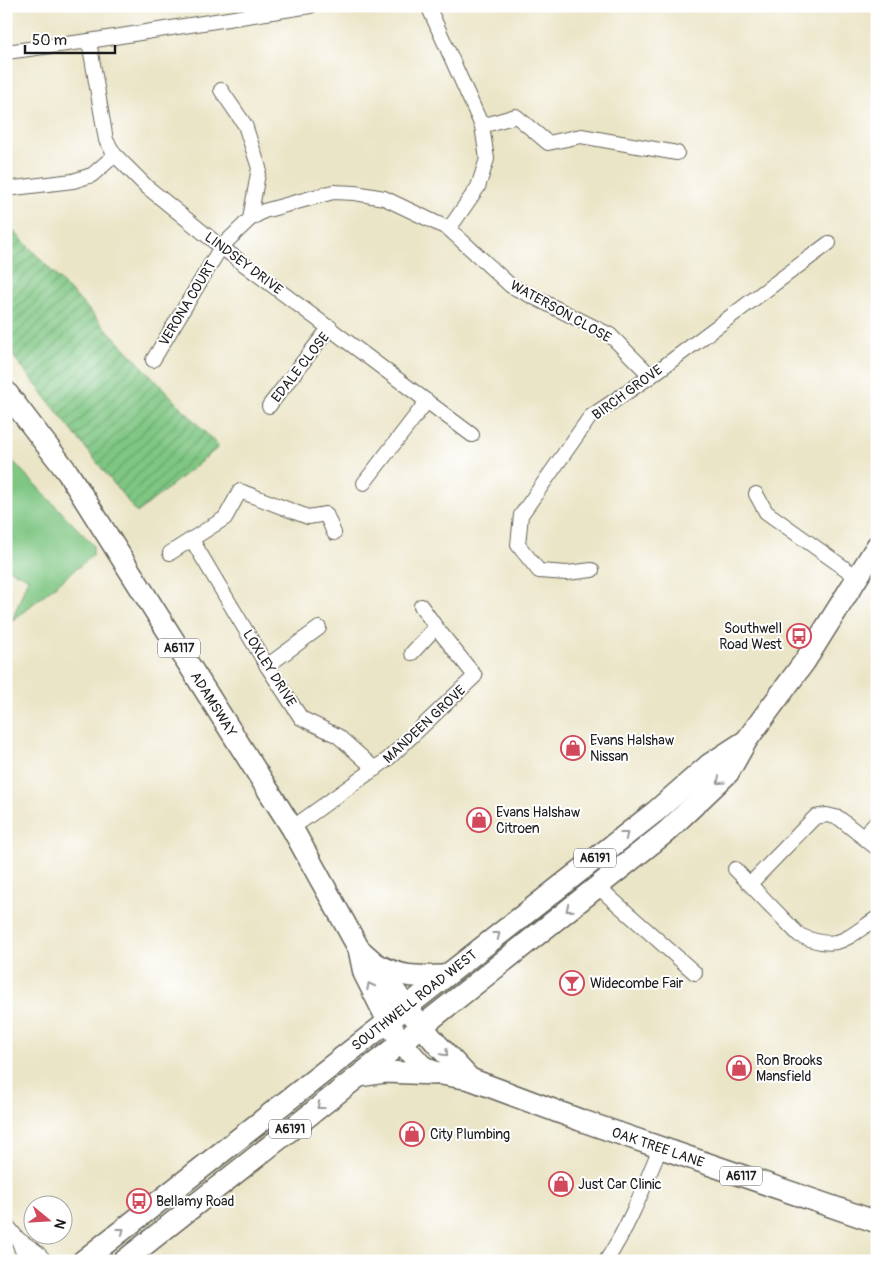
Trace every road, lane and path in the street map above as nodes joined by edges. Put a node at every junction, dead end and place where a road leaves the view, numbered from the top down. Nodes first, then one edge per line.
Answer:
1 (310, 6) edge
2 (428, 6) edge
3 (89, 41) junction
4 (6, 52) edge
5 (221, 90) dead end
6 (482, 126) junction
7 (677, 153) dead end
8 (115, 155) junction
9 (6, 190) edge
10 (250, 219) junction
11 (449, 229) junction
12 (830, 243) dead end
13 (221, 246) junction
14 (330, 327) junction
15 (153, 360) dead end
16 (651, 376) junction
17 (6, 392) edge
18 (427, 402) junction
19 (269, 406) dead end
20 (472, 435) dead end
21 (364, 483) dead end
22 (756, 494) dead end
23 (334, 532) dead end
24 (192, 540) junction
25 (877, 546) edge
26 (170, 553) dead end
27 (592, 570) dead end
28 (857, 577) junction
29 (422, 606) dead end
30 (436, 627) junction
31 (319, 628) dead end
32 (412, 653) dead end
33 (268, 666) junction
34 (746, 741) junction
35 (375, 769) junction
36 (873, 825) dead end
37 (292, 828) junction
38 (735, 869) dead end
39 (750, 884) junction
40 (597, 886) junction
41 (877, 918) edge
42 (359, 949) junction
43 (376, 964) junction
44 (695, 973) dead end
45 (444, 976) junction
46 (414, 1016) junction
47 (395, 1031) junction
48 (441, 1074) junction
49 (358, 1076) junction
50 (470, 1079) junction
51 (660, 1148) junction
52 (877, 1222) edge
53 (6, 1224) edge
54 (18, 1239) junction
55 (26, 1261) edge
56 (45, 1261) edge
57 (83, 1261) edge
58 (124, 1261) edge
59 (606, 1261) edge

1 - 3 street
2 - 6 street
3 - 4 street
3 - 8 street, LINDSEY DRIVE
5 - 10 street
6 - 7 street
6 - 11 street
8 - 9 street
8 - 13 street, LINDSEY DRIVE
10 - 11 street, WATERSON CLOSE
10 - 13 street, VERONA COURT
11 - 16 street, WATERSON CLOSE
12 - 16 street, BIRCH GROVE
13 - 14 street, LINDSEY DRIVE
13 - 15 street, VERONA COURT
14 - 18 street, LINDSEY DRIVE
14 - 19 street, EDALE CLOSE
16 - 27 street, BIRCH GROVE
17 - 37 main road, ADAMSWAY / A6117
18 - 20 street, LINDSEY DRIVE
18 - 21 street
22 - 28 street
23 - 24 street
24 - 26 street
24 - 33 street, LOXLEY DRIVE
25 - 28 main road, SOUTHWELL ROAD WEST / A6191
28 - 34 main road, SOUTHWELL ROAD WEST / A6191
29 - 30 street
30 - 32 street
30 - 35 street, MANDEEN GROVE
31 - 33 street
33 - 35 street, LOXLEY DRIVE
34 -> 40 main road, SOUTHWELL ROAD WEST / A6191
45 -> 34 main road, SOUTHWELL ROAD WEST / A6191
35 - 37 street, MANDEEN GROVE
36 - 39 street
37 - 42 main road, ADAMSWAY / A6117
38 - 39 street
39 - 41 street
40 - 44 street
40 -> 46 main road, SOUTHWELL ROAD WEST / A6191
42 - 43 main road, ADAMSWAY / A6117
47 -> 42 main road, ADAMSWAY / A6117
43 - 45 main road
43 - 46 main road, ADAMSWAY / A6117
45 - 46 main road, SOUTHWELL ROAD WEST / A6191
46 - 47 main road
46 -> 50 main road, OAK TREE LANE / A6117
47 - 48 main road, OAK TREE LANE / A6117
47 - 49 main road, SOUTHWELL ROAD WEST / A6191
57 -> 47 main road, SOUTHWELL ROAD WEST / A6191
48 - 49 main road
48 - 50 main road, OAK TREE LANE / A6117
49 -> 58 main road, SOUTHWELL ROAD WEST / A6191
50 - 51 main road, OAK TREE LANE / A6117
51 - 52 main road, OAK TREE LANE / A6117
51 - 59 street
53 - 54 street
54 - 55 street
54 - 56 street

